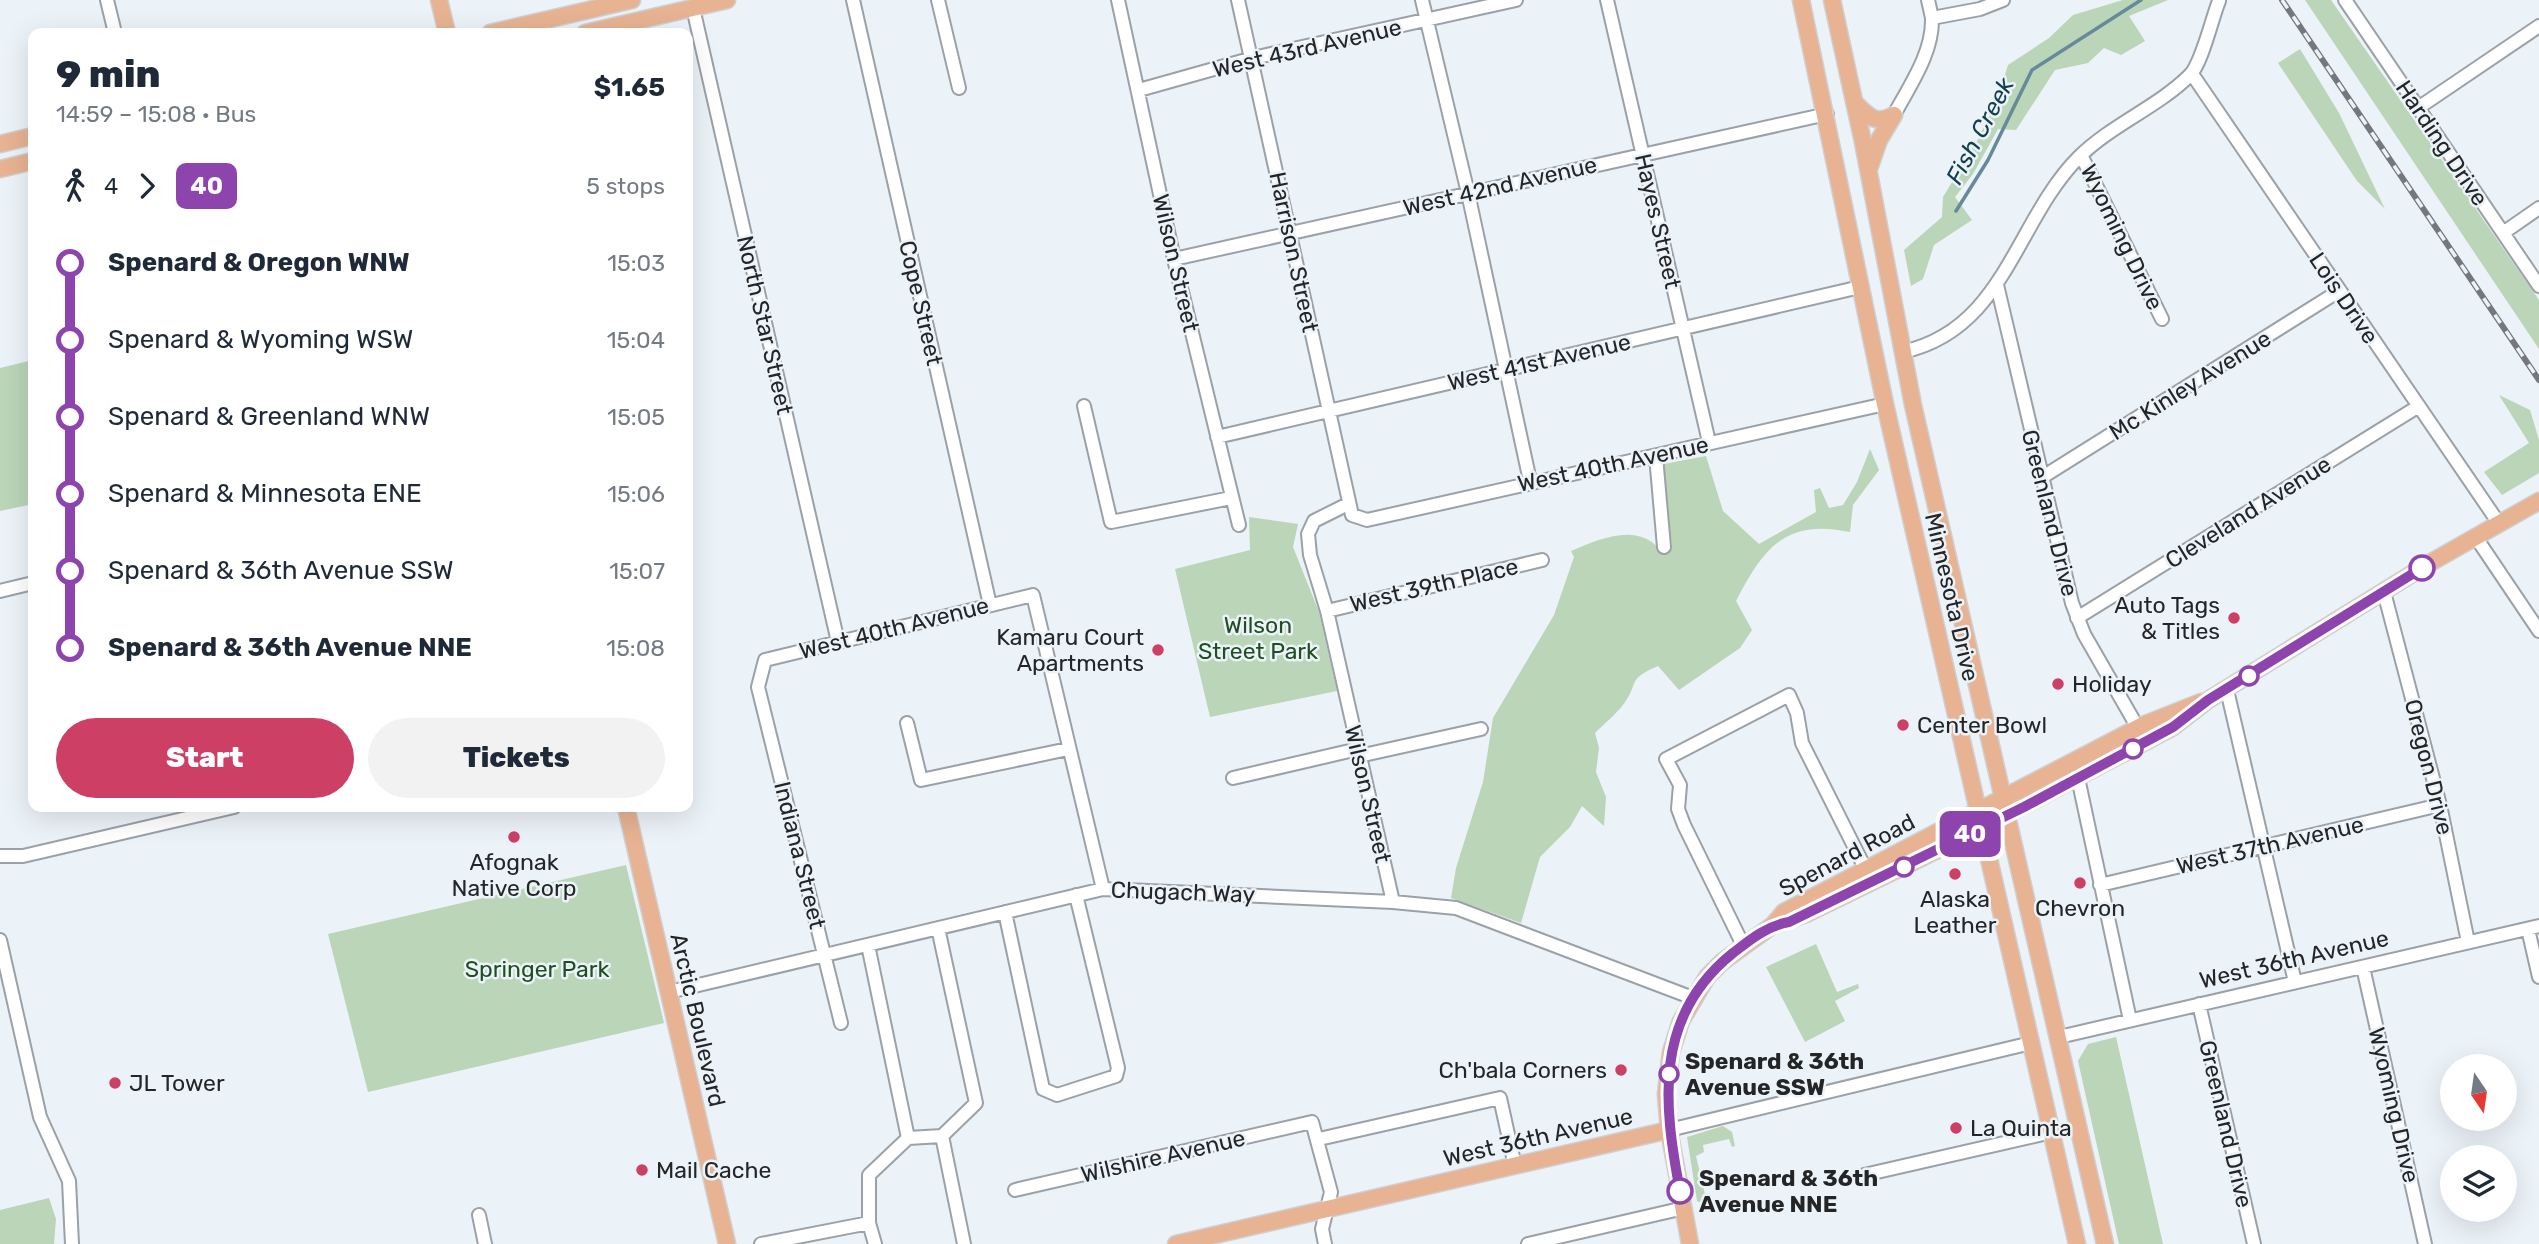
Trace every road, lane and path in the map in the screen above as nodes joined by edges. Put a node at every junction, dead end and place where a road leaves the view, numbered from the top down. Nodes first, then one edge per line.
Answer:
1 (107, 0) edge
2 (439, 0) edge
3 (632, 0) edge
4 (727, 0) edge
5 (853, 0) edge
6 (938, 0) edge
7 (1118, 0) edge
8 (1238, 0) edge
9 (1422, 0) edge
10 (1516, 0) edge
11 (1607, 0) edge
12 (1801, 0) edge
13 (1832, 0) edge
14 (1928, 0) edge
15 (2003, 0) edge
16 (2345, 0) edge
17 (2219, 1) edge
18 (693, 8) junction
19 (1932, 18) junction
20 (1427, 20) junction
21 (2539, 26) edge
22 (114, 28) edge
23 (446, 28) edge
24 (512, 28) edge
25 (607, 28) edge
26 (1253, 58) junction
27 (2192, 74) junction
28 (959, 88) dead end
29 (1139, 90) junction
30 (1854, 102) junction
31 (2418, 108) junction
32 (1827, 114) junction
33 (1894, 115) junction
34 (28, 137) edge
35 (0, 144) edge
36 (1644, 154) junction
37 (2081, 155) junction
38 (28, 162) edge
39 (0, 169) edge
40 (1868, 170) junction
41 (1468, 193) junction
42 (2539, 208) edge
43 (2502, 233) junction
44 (1289, 234) junction
45 (1174, 259) junction
46 (1997, 285) junction
47 (2539, 286) edge
48 (1860, 287) junction
49 (2339, 291) junction
50 (2162, 319) dead end
51 (1682, 328) junction
52 (1902, 352) junction
53 (1506, 369) junction
54 (1885, 404) junction
55 (1084, 406) dead end
56 (2419, 406) junction
57 (1329, 412) junction
58 (1217, 437) junction
59 (1709, 442) junction
60 (1656, 456) junction
61 (2041, 478) junction
62 (1530, 481) junction
63 (1231, 498) junction
64 (2539, 501) edge
65 (1348, 504) junction
66 (2498, 522) junction
67 (1239, 525) dead end
68 (2475, 536) junction
69 (1664, 547) dead end
70 (1542, 560) dead end
71 (28, 584) edge
72 (0, 591) edge
73 (2384, 592) junction
74 (990, 605) junction
75 (1327, 611) junction
76 (2077, 618) junction
77 (2539, 631) edge
78 (838, 642) junction
79 (758, 687) joint
80 (2227, 690) junction
81 (2208, 700) junction
82 (907, 723) dead end
83 (2138, 728) junction
84 (1481, 729) dead end
85 (1068, 749) junction
86 (1359, 753) junction
87 (1233, 778) dead end
88 (2078, 778) junction
89 (2440, 805) junction
90 (2006, 807) junction
91 (212, 812) edge
92 (627, 812) edge
93 (1981, 820) junction
94 (2264, 845) junction
95 (0, 856) edge
96 (1866, 870) junction
97 (2100, 886) junction
98 (1103, 888) junction
99 (1076, 895) junction
100 (1393, 902) junction
101 (1005, 912) junction
102 (1773, 925) junction
103 (2533, 927) edge
104 (938, 928) junction
105 (0, 940) edge
106 (2468, 942) junction
107 (1744, 945) junction
108 (868, 946) junction
109 (825, 956) junction
110 (2363, 967) junction
111 (2539, 977) edge
112 (2295, 982) junction
113 (669, 992) junction
114 (1693, 998) junction
115 (2199, 1004) junction
116 (2130, 1020) junction
117 (841, 1023) dead end
118 (2059, 1037) junction
119 (2032, 1043) junction
120 (1669, 1130) junction
121 (2052, 1132) junction
122 (942, 1136) junction
123 (908, 1138) junction
124 (1319, 1139) junction
125 (1515, 1166) junction
126 (1864, 1175) dead end
127 (1014, 1190) dead end
128 (2065, 1194) junction
129 (2095, 1198) junction
130 (1684, 1208) junction
131 (1325, 1209) junction
132 (479, 1215) dead end
133 (869, 1223) junction
134 (72, 1244) edge
135 (485, 1244) edge
136 (727, 1244) edge
137 (761, 1244) edge
138 (875, 1244) edge
139 (964, 1244) edge
140 (1176, 1244) edge
141 (1325, 1244) edge
142 (1528, 1244) edge
143 (1690, 1244) edge
144 (2077, 1244) edge
145 (2105, 1244) edge
146 (2253, 1244) edge
147 (2426, 1244) edge

1 - 22 street
2 - 23 main road
3 - 24 main road
4 - 18 main road
5 - 74 street, Cope Street
6 - 28 street
7 - 29 street, Wilson Street
8 - 26 street, Harrison Street
9 - 20 street
10 - 20 street, West 43rd Avenue
11 - 36 street, Hayes Street
12 - 32 main road, Minnesota Drive
13 - 30 main road, Minnesota Drive
14 - 19 street
15 - 19 street
16 - 31 street, Harding Drive
17 - 27 street
18 - 25 main road
18 - 78 street, North Star Street
19 - 33 street
20 - 26 street, West 43rd Avenue
20 - 41 street
21 - 31 street
26 - 29 street, West 43rd Avenue
26 - 44 street, Harrison Street
27 - 37 street
27 - 49 street, Lois Drive
29 - 45 street, Wilson Street
30 - 33 main road
30 - 40 main road, Minnesota Drive
31 - 43 street, Harding Drive
32 - 36 street, West 42nd Avenue
32 - 48 main road, Minnesota Drive
33 - 40 main road
34 - 35 main road
36 - 41 street, West 42nd Avenue
36 - 51 street, Hayes Street
37 - 46 street
37 - 50 street, Wyoming Drive
38 - 39 main road
40 - 52 main road, Minnesota Drive
41 - 44 street, West 42nd Avenue
41 - 53 street
42 - 43 street
43 - 47 street, Harding Drive
44 - 45 street, West 42nd Avenue
44 - 57 street, Harrison Street
45 - 58 street, Wilson Street
46 - 52 street
46 - 61 street, Greenland Drive
48 - 51 street, West 41st Avenue
48 - 54 main road, Minnesota Drive
49 - 56 street, Lois Drive
49 - 61 street, Mc Kinley Avenue
51 - 53 street, West 41st Avenue
51 - 59 street, Hayes Street
52 - 90 main road, Minnesota Drive
53 - 57 street, West 41st Avenue
53 - 62 street
54 - 59 street, West 40th Avenue
54 - 93 main road, Minnesota Drive
55 - 63 street
56 - 66 street, Lois Drive
56 - 76 street, Cleveland Avenue
57 - 58 street, West 41st Avenue
57 - 65 street, Harrison Street
58 - 63 street, Wilson Street
59 - 60 street, West 40th Avenue
60 - 62 street, West 40th Avenue
60 - 69 street
61 - 76 street, Greenland Drive
62 - 65 street, West 40th Avenue
63 - 67 street, Wilson Street
64 - 66 main road, Spenard Road
65 - 75 street, Wilson Street
66 - 68 main road, Spenard Road
68 - 73 main road, Spenard Road
68 - 77 street
70 - 75 street, West 39th Place
71 - 72 street
73 - 80 main road, Spenard Road
73 - 89 street, Oregon Drive
74 - 78 street, West 40th Avenue
74 - 85 street, West 40th Avenue
75 - 86 street, Wilson Street
76 - 83 street, Greenland Drive
78 - 79 street, West 40th Avenue
79 - 109 street, Indiana Street
80 - 81 main road, Spenard Road
80 - 94 street
81 - 83 main road, Spenard Road
81 - 88 main road, Spenard Road
82 - 85 street
83 - 90 main road, Spenard Road
84 - 86 street
85 - 98 street
86 - 87 street
86 - 100 street, Wilson Street
88 - 90 main road, Spenard Road
88 - 97 street
89 - 94 street, West 37th Avenue
89 - 106 street, Oregon Drive
90 - 93 main road, Spenard Road
90 - 118 main road, Minnesota Drive
91 - 95 street
92 - 113 main road, Arctic Boulevard
93 - 96 main road, Spenard Road
93 - 102 main road, Spenard Road
93 - 119 main road, Minnesota Drive
94 - 97 street, West 37th Avenue
94 - 112 street
96 - 102 main road, Spenard Road
96 - 107 street
97 - 116 street
98 - 99 street, Chugach Way
98 - 100 street, Chugach Way
99 - 101 street, Chugach Way
99 - 101 street
100 - 114 street, Chugach Way
101 - 104 street, Chugach Way
102 - 107 main road, Spenard Road
103 - 106 street, West 36th Avenue
103 - 111 street
104 - 108 street, Chugach Way
104 - 122 street
105 - 134 street
106 - 110 street, West 36th Avenue
107 - 114 main road, Spenard Road
108 - 109 street, Chugach Way
108 - 123 street
109 - 113 street, Chugach Way
109 - 117 street, Indiana Street
110 - 112 street, West 36th Avenue
110 - 147 street, Wyoming Drive
112 - 115 street, West 36th Avenue
113 - 136 main road, Arctic Boulevard
114 - 120 main road, Spenard Road
115 - 116 street, West 36th Avenue
115 - 146 street, Greenland Drive
116 - 118 street, West 36th Avenue
118 - 129 main road, Minnesota Drive
119 - 120 street, West 36th Avenue
119 - 121 main road, Minnesota Drive
120 - 125 main road, West 36th Avenue
120 - 130 main road, Spenard Road
121 - 126 street
121 - 128 main road, Minnesota Drive
122 - 123 street
122 - 139 street
123 - 133 street
124 - 125 street
124 - 127 street, Wilshire Avenue
124 - 131 street
125 - 131 main road, West 36th Avenue
128 - 129 main road
128 - 144 main road, Minnesota Drive
129 - 145 main road, Minnesota Drive
130 - 142 street
130 - 143 main road, Spenard Road
131 - 140 main road, West 36th Avenue
131 - 141 street
132 - 135 street
133 - 137 street
133 - 138 street

